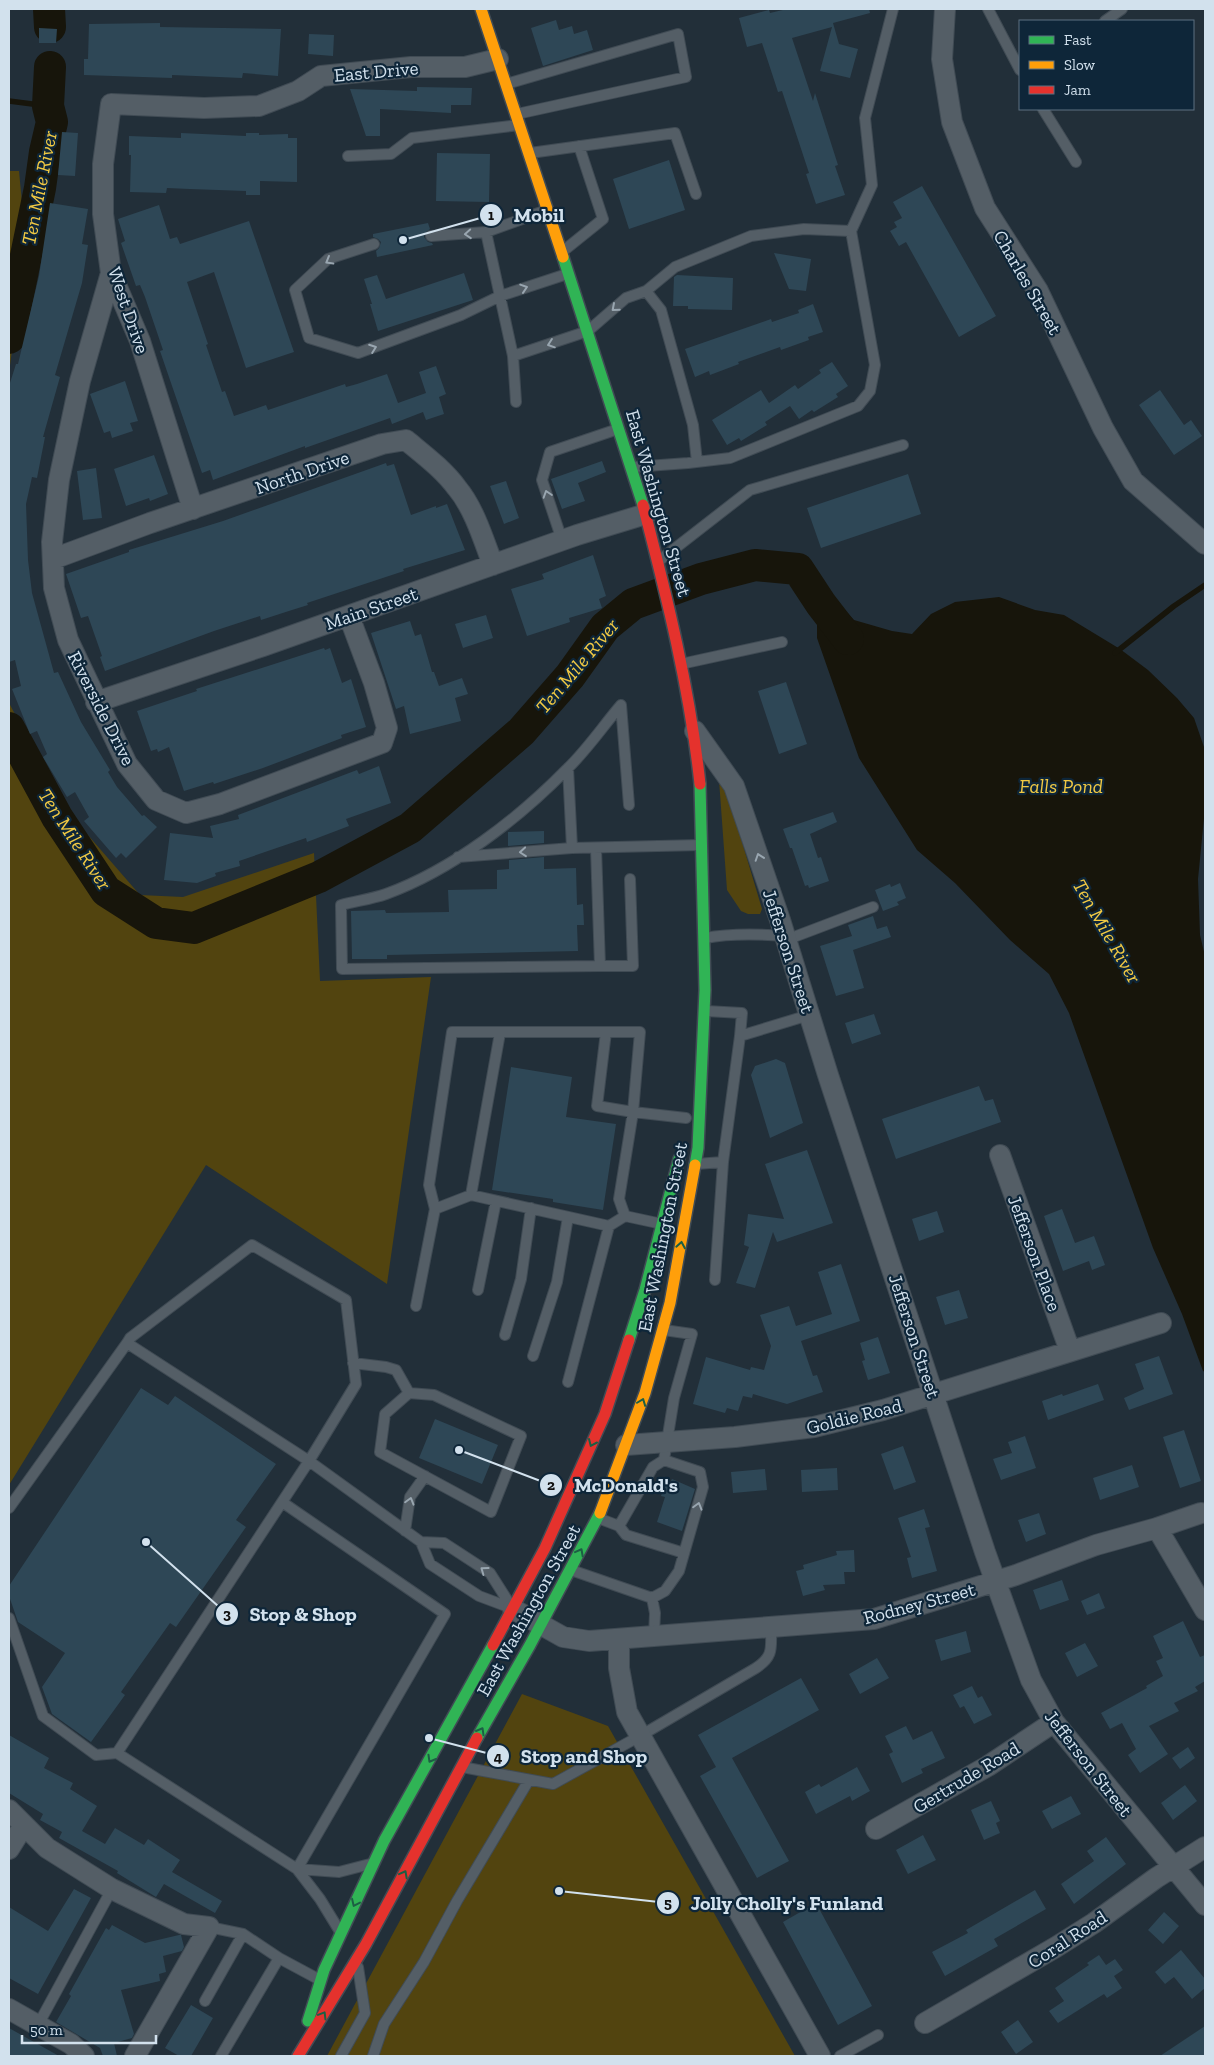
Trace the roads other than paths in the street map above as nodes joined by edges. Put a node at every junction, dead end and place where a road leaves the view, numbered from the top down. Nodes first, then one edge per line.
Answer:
1 (894, 9) edge
2 (945, 9) edge
3 (988, 9) edge
4 (1122, 9) edge
5 (485, 13) edge
6 (1106, 20) edge
7 (498, 59) junction
8 (1019, 68) edge
9 (506, 84) junction
10 (111, 104) joint
11 (1044, 110) edge
12 (518, 120) junction
13 (579, 146) junction
14 (529, 153) junction
15 (348, 156) dead end
16 (1076, 162) dead end
17 (696, 194) dead end
18 (548, 210) junction
19 (851, 231) junction
20 (486, 232) junction
21 (431, 236) dead end
22 (374, 244) dead end
23 (562, 252) junction
24 (111, 273) junction
25 (569, 273) junction
26 (646, 291) junction
27 (500, 296) junction
28 (588, 331) junction
29 (514, 356) junction
30 (516, 402) dead end
31 (620, 428) junction
32 (903, 445) dead end
33 (697, 462) junction
34 (632, 467) junction
35 (193, 509) junction
36 (646, 514) junction
37 (562, 540) junction
38 (1205, 544) edge
39 (53, 559) junction
40 (493, 565) junction
41 (661, 565) junction
42 (349, 616) junction
43 (782, 642) dead end
44 (680, 664) junction
45 (96, 702) junction
46 (694, 729) junction
47 (568, 768) junction
48 (629, 805) dead end
49 (702, 844) junction
50 (572, 848) junction
51 (596, 848) junction
52 (457, 858) junction
53 (630, 879) dead end
54 (873, 907) dead end
55 (704, 938) junction
56 (786, 938) junction
57 (600, 966) junction
58 (704, 1011) junction
59 (810, 1015) junction
60 (703, 1025) junction
61 (606, 1032) junction
62 (500, 1033) junction
63 (740, 1036) junction
64 (633, 1112) junction
65 (686, 1123) joint
66 (681, 1147) dead end
67 (1000, 1155) dead end
68 (723, 1162) junction
69 (696, 1164) junction
70 (471, 1195) junction
71 (496, 1201) junction
72 (531, 1208) junction
73 (435, 1209) junction
74 (625, 1216) junction
75 (568, 1217) junction
76 (663, 1224) junction
77 (609, 1226) junction
78 (716, 1280) dead end
79 (478, 1290) dead end
80 (416, 1306) dead end
81 (1161, 1323) dead end
82 (663, 1330) junction
83 (505, 1335) dead end
84 (126, 1343) junction
85 (1070, 1351) junction
86 (533, 1356) dead end
87 (353, 1363) junction
88 (568, 1382) dead end
89 (409, 1393) junction
90 (934, 1395) junction
91 (626, 1445) junction
92 (665, 1451) junction
93 (309, 1461) junction
94 (425, 1476) junction
95 (282, 1502) junction
96 (9, 1508) edge
97 (1201, 1512) dead end
98 (598, 1518) junction
99 (619, 1526) junction
100 (1157, 1528) junction
101 (405, 1530) junction
102 (422, 1542) junction
103 (684, 1553) junction
104 (570, 1570) junction
105 (996, 1582) junction
106 (652, 1598) junction
107 (513, 1609) junction
108 (1205, 1610) edge
109 (9, 1618) edge
110 (540, 1626) junction
111 (771, 1628) junction
112 (654, 1636) junction
113 (619, 1639) junction
114 (1054, 1722) junction
115 (640, 1736) junction
116 (117, 1753) junction
117 (461, 1767) junction
118 (529, 1780) junction
119 (9, 1810) edge
120 (24, 1825) junction
121 (876, 1829) dead end
122 (1205, 1848) edge
123 (9, 1849) edge
124 (374, 1863) junction
125 (1173, 1867) junction
126 (297, 1869) junction
127 (112, 1888) junction
128 (1205, 1905) edge
129 (209, 1927) junction
130 (341, 1933) junction
131 (242, 1934) junction
132 (280, 1958) junction
133 (357, 1960) junction
134 (321, 1980) junction
135 (205, 2001) dead end
136 (9, 2009) edge
137 (925, 2023) dead end
138 (38, 2025) junction
139 (878, 2035) dead end
140 (84, 2056) edge
141 (135, 2056) edge
142 (221, 2056) edge
143 (297, 2056) edge
144 (341, 2056) edge
145 (373, 2056) edge
146 (820, 2056) edge
147 (840, 2056) edge

1 - 19 lane
2 - 38 street, Charles Street
3 - 8 lane
4 - 6 lane
5 - 7 main road, East Washington Street
7 - 9 main road, East Washington Street
7 - 10 street, East Drive
9 - 12 main road, East Washington Street
9 - 12 lane
10 - 24 street, West Drive
11 - 16 lane
12 - 14 main road, East Washington Street
12 - 15 lane
13 - 14 lane
13 - 17 lane
13 - 23 lane
14 - 18 main road, East Washington Street
18 - 20 lane
18 - 23 main road, East Washington Street
19 - 26 lane
19 - 33 lane
20 -> 21 lane
20 - 27 lane
22 -> 27 lane
23 - 25 main road, East Washington Street
24 - 35 street, West Drive
24 - 39 street, Riverside Drive
27 -> 25 lane
25 - 28 main road, East Washington Street
26 -> 28 lane
26 - 33 lane
27 - 29 lane
28 -> 29 lane
28 - 31 main road, East Washington Street
29 - 30 lane
31 - 34 main road, East Washington Street
37 -> 31 lane
32 - 41 lane
33 - 34 lane
34 - 36 main road, East Washington Street
35 - 39 street, North Drive
35 - 40 street, North Drive
36 - 37 street, Main Street
36 - 41 main road, East Washington Street
37 - 40 street, Main Street
39 - 45 street, Riverside Drive
40 - 42 street, Main Street
41 - 44 main road, East Washington Street
42 - 45 street, Main Street
42 - 45 street, Riverside Drive
43 - 44 lane
44 - 46 main road, East Washington Street
46 - 49 main road, East Washington Street
56 -> 46 street, Jefferson Street
47 - 48 lane
47 - 50 lane
47 - 52 lane
49 - 51 lane
49 - 55 main road, East Washington Street
50 - 51 lane
50 -> 52 lane
51 - 57 lane
52 - 57 lane
53 - 57 lane
54 - 56 lane
55 - 56 lane
55 - 58 main road, East Washington Street
56 - 59 street, Jefferson Street
58 - 60 main road, East Washington Street
58 - 63 lane
59 - 63 lane
59 - 90 street, Jefferson Street
60 - 65 main road, East Washington Street
60 - 69 main road, East Washington Street
61 - 62 lane
61 - 64 lane
61 - 64 lane
62 - 70 lane
62 - 73 lane
63 - 68 lane
64 - 65 lane
64 - 74 lane
66 - 76 main road, East Washington Street
67 - 85 street, Jefferson Place
68 - 69 lane
68 - 78 lane
82 -> 69 main road, East Washington Street
70 - 71 lane
70 - 73 lane
71 - 72 lane
71 - 79 lane
72 - 75 lane
72 - 83 lane
73 - 80 lane
74 - 76 lane
74 - 77 lane
75 - 77 lane
75 - 86 lane
76 -> 107 main road, East Washington Street
77 - 88 lane
81 - 85 street, Goldie Road
91 -> 82 main road, East Washington Street
82 - 92 lane
84 - 87 lane
84 - 93 lane
84 - 96 lane
85 - 90 street, Goldie Road
87 - 89 lane
87 - 93 lane
89 - 94 lane
89 - 94 lane
90 - 92 street, Goldie Road
90 - 105 street, Jefferson Street
91 - 92 street, Goldie Road
91 - 98 main road, East Washington Street
92 - 99 lane
103 -> 92 lane
93 - 95 lane
93 - 101 lane
101 -> 94 lane
95 - 116 lane
95 - 126 lane
97 - 100 street, Rodney Street
98 - 99 lane
104 -> 98 main road, East Washington Street
99 - 103 lane
100 - 105 street, Rodney Street
100 - 108 street
101 - 102 lane
102 - 107 lane
107 -> 102 lane
103 - 106 lane
104 - 106 lane
104 - 110 main road, East Washington Street
105 - 111 street, Rodney Street
105 - 114 street, Jefferson Street
106 - 112 lane
107 - 110 street, Rodney Street
107 -> 124 main road, East Washington Street
109 - 116 lane
110 - 113 street, Rodney Street
117 -> 110 main road, East Washington Street
111 - 112 street, Rodney Street
111 - 115 lane
112 - 113 street, Rodney Street
113 - 115 street
114 - 121 street, Gertrude Road
114 - 125 street, Jefferson Street
115 - 118 lane
115 - 146 street
116 - 126 lane
117 - 118 lane
133 -> 117 main road, East Washington Street
118 - 145 lane
119 - 120 street
120 - 123 street
120 - 127 street
122 - 125 street, Coral Road
124 - 126 lane
124 -> 130 main road, East Washington Street
125 - 128 street, Jefferson Street
125 - 137 street, Coral Road
126 - 130 lane
127 - 129 street
127 - 138 lane
129 - 131 lane
129 - 141 street
130 - 134 main road, East Washington Street
131 - 132 lane
131 - 135 lane
132 - 134 lane
132 - 142 lane
143 -> 133 main road, East Washington Street
133 - 144 lane
134 - 143 main road, East Washington Street
136 - 138 street
138 - 140 street
139 - 147 lane

